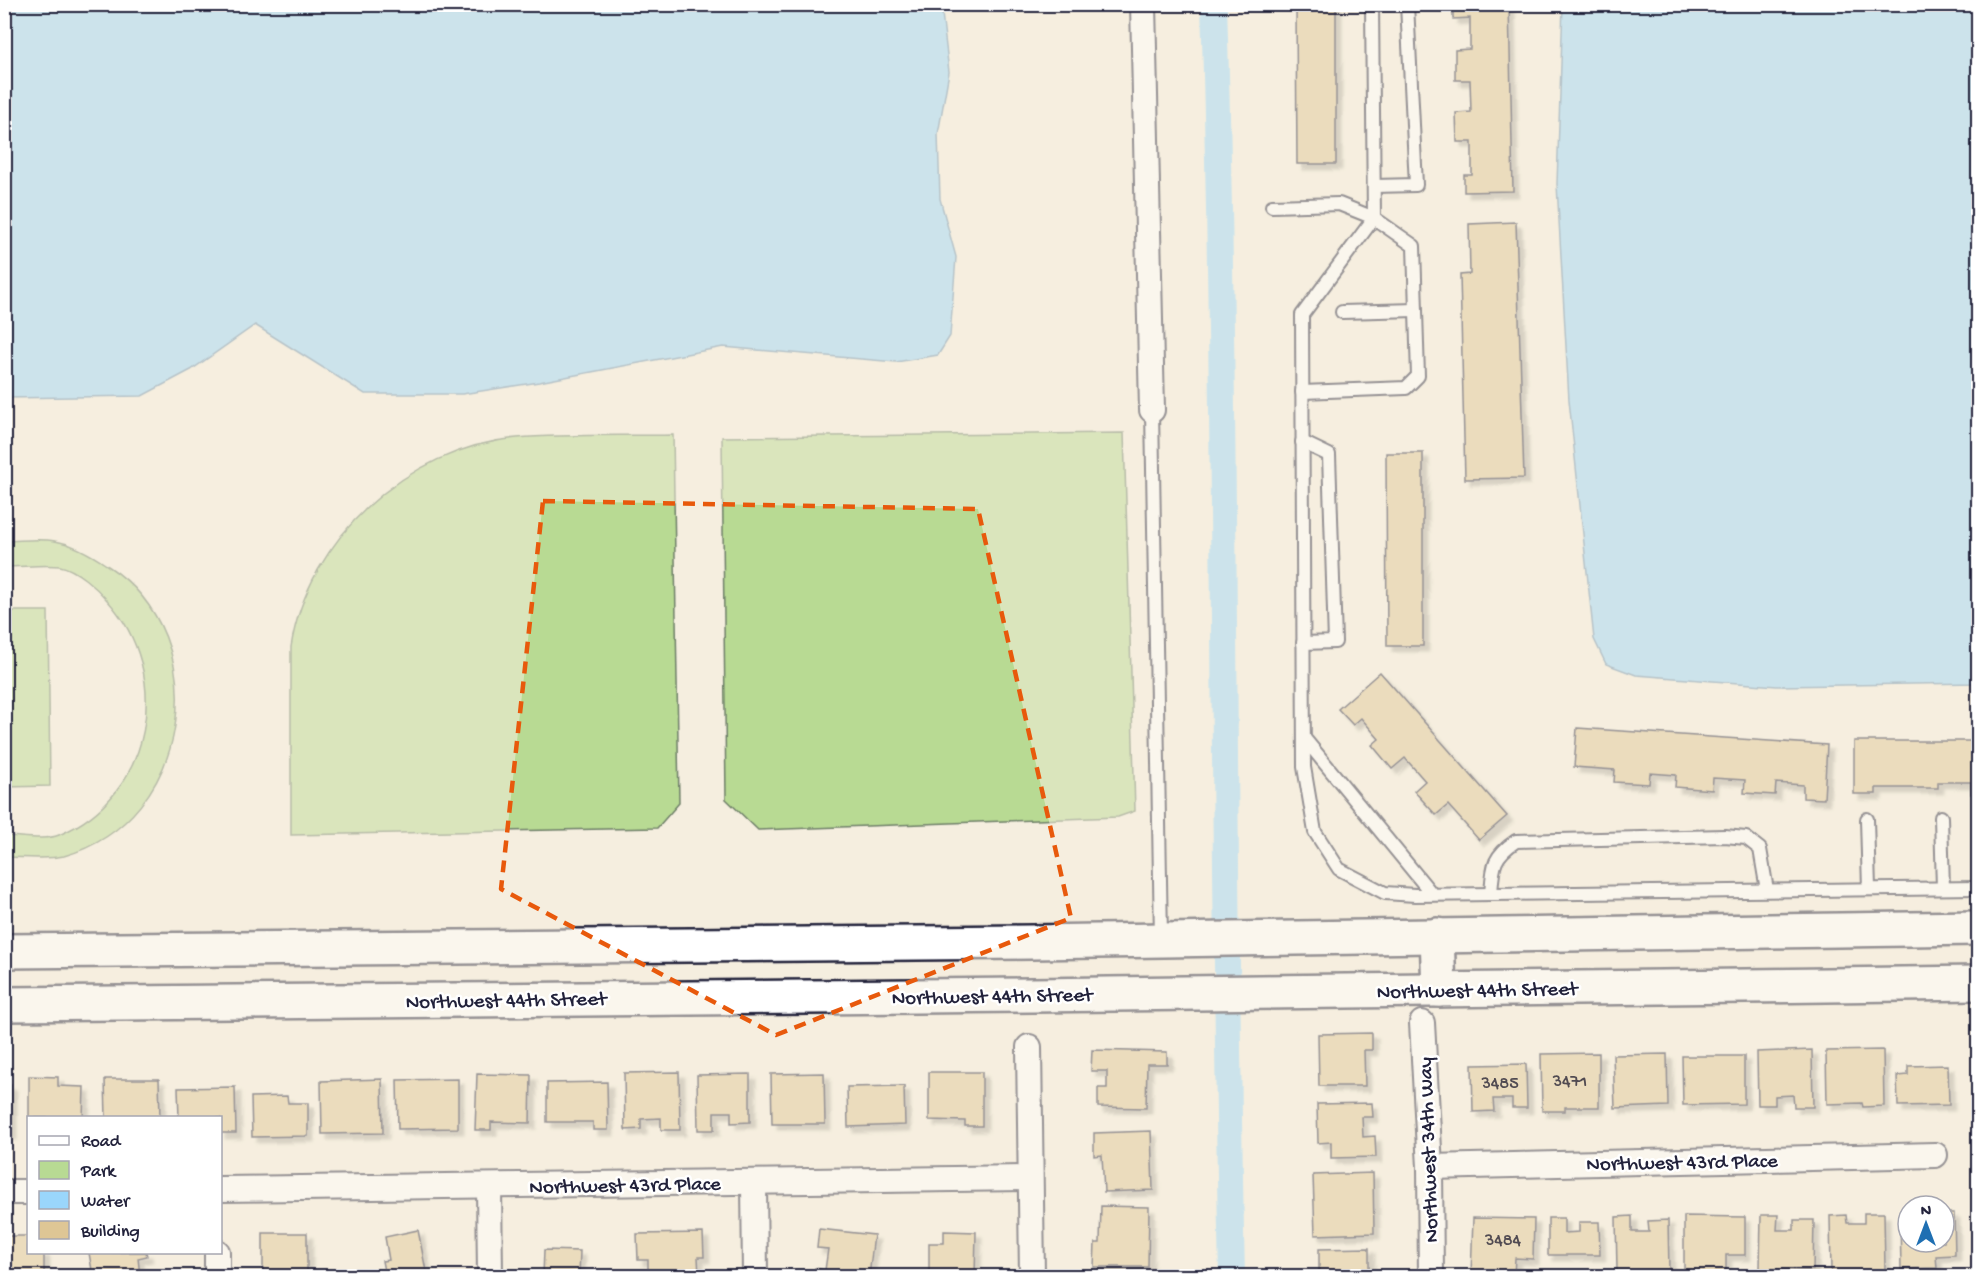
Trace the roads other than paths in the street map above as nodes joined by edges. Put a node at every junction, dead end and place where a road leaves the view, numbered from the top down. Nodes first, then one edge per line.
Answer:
1 (1143, 4) edge
2 (1372, 4) edge
3 (1407, 4) edge
4 (1374, 186) junction
5 (1272, 206) dead end
6 (1374, 218) junction
7 (1416, 310) junction
8 (1341, 312) dead end
9 (1302, 392) junction
10 (1152, 410) joint
11 (1302, 442) junction
12 (1303, 644) junction
13 (1304, 738) junction
14 (1941, 817) dead end
15 (1867, 819) dead end
16 (1943, 888) junction
17 (1978, 888) edge
18 (1869, 889) junction
19 (1767, 890) junction
20 (1432, 894) junction
21 (1491, 894) junction
22 (1978, 928) edge
23 (1437, 935) junction
24 (1161, 939) junction
25 (4, 951) edge
26 (1978, 983) edge
27 (1439, 990) junction
28 (4, 1004) edge
29 (1422, 1023) dead end
30 (1029, 1047) dead end
31 (1935, 1155) dead end
32 (1430, 1167) junction
33 (1030, 1178) junction
34 (753, 1182) junction
35 (489, 1185) junction
36 (222, 1189) edge
37 (4, 1192) edge
38 (27, 1192) edge
39 (217, 1254) edge
40 (217, 1276) edge
41 (490, 1276) edge
42 (755, 1276) edge
43 (1032, 1276) edge
44 (1431, 1276) edge

1 - 10 street
2 - 4 lane
3 - 4 lane
4 - 6 lane
5 - 6 lane
6 - 7 lane
6 - 9 lane
7 - 8 lane
7 - 9 lane
9 - 11 lane
10 - 24 lane
11 - 12 lane
11 - 12 lane
12 - 13 lane
13 - 20 lane
13 - 20 lane
14 - 16 lane
15 - 18 lane
16 - 17 lane
16 - 18 lane
18 - 19 lane
19 - 21 lane
19 - 21 lane
20 - 21 lane
22 - 23 street
23 - 24 street
23 - 27 street
24 - 25 street
26 - 27 street, Northwest 44th Street
27 - 28 street, Northwest 44th Street
29 - 32 street, Northwest 34th Way
30 - 33 street
31 - 32 street, Northwest 43rd Place
32 - 44 street, Northwest 34th Way
33 - 34 street, Northwest 43rd Place
33 - 43 street
34 - 35 street, Northwest 43rd Place
34 - 42 street
35 - 36 street, Northwest 43rd Place
35 - 41 street
37 - 38 street
39 - 40 street

